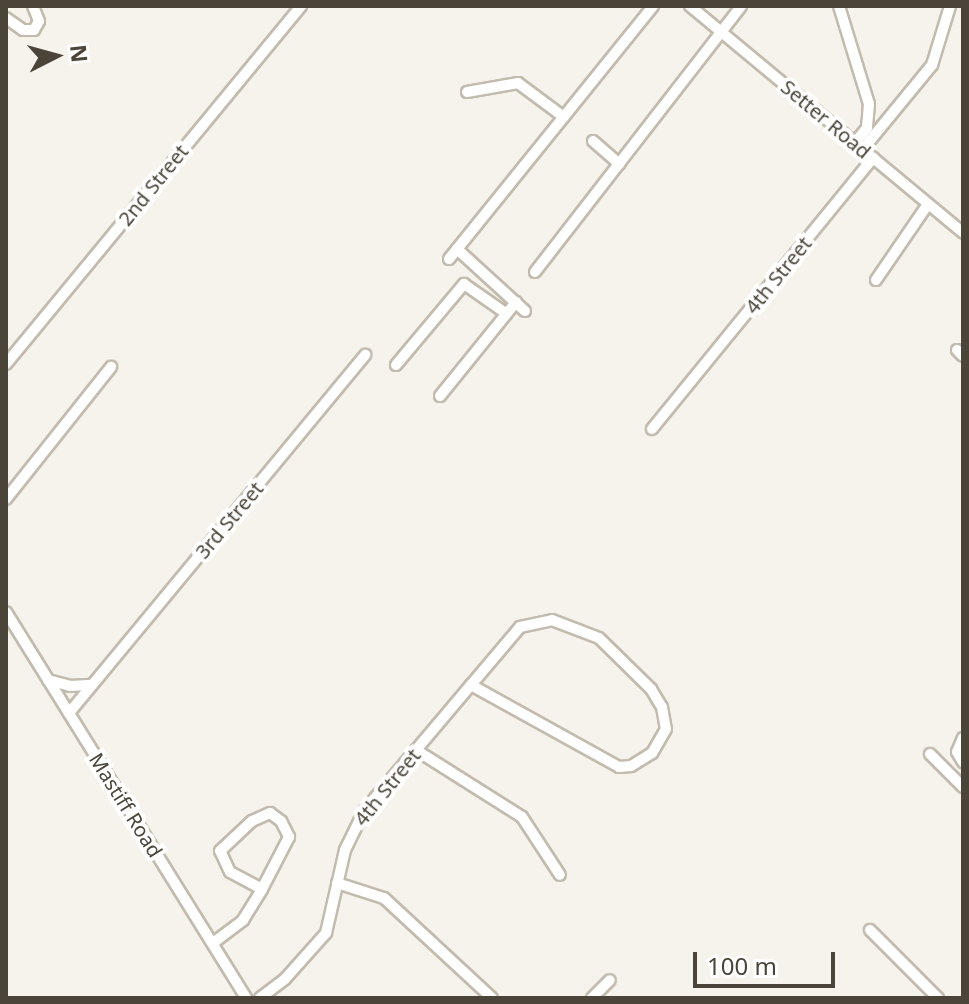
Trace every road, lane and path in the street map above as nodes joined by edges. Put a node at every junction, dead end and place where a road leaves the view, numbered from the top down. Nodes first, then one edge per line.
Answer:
1 (33, 6) edge
2 (301, 6) edge
3 (653, 6) edge
4 (690, 6) edge
5 (741, 6) edge
6 (839, 6) edge
7 (950, 6) edge
8 (6, 18) edge
9 (722, 33) junction
10 (467, 92) dead end
11 (564, 117) junction
12 (593, 141) dead end
13 (859, 146) junction
14 (873, 158) junction
15 (619, 164) junction
16 (928, 204) junction
17 (963, 233) edge
18 (457, 249) junction
19 (449, 259) dead end
20 (535, 272) dead end
21 (876, 280) dead end
22 (516, 302) junction
23 (525, 311) dead end
24 (507, 314) junction
25 (365, 355) dead end
26 (6, 364) edge
27 (396, 365) dead end
28 (111, 367) dead end
29 (440, 396) dead end
30 (652, 429) dead end
31 (6, 499) edge
32 (6, 612) edge
33 (48, 680) junction
34 (92, 685) junction
35 (471, 685) junction
36 (69, 713) junction
37 (963, 738) edge
38 (416, 750) junction
39 (930, 754) dead end
40 (963, 762) edge
41 (963, 787) edge
42 (560, 875) dead end
43 (337, 883) junction
44 (262, 889) junction
45 (870, 930) dead end
46 (213, 943) junction
47 (610, 980) dead end
48 (246, 998) edge
49 (260, 998) edge
50 (492, 998) edge
51 (592, 998) edge
52 (938, 998) edge

1 - 8 street
2 - 26 street, 2nd Street
3 - 11 street
4 - 9 street, Setter Road
5 - 9 street
6 - 13 street
7 - 13 street
9 - 13 street, Setter Road
9 - 15 street
10 - 11 street
11 - 18 street
12 - 15 street
13 - 14 street, Setter Road
14 - 16 street, Setter Road
14 - 30 street, 4th Street
15 - 20 street
16 - 17 street, Setter Road
16 - 21 street
18 - 19 street
18 - 22 street
22 - 23 street
22 - 24 street
24 - 27 street
24 - 29 street
25 - 34 street, 3rd Street
28 - 31 street
32 - 33 street, Mastiff Road
33 - 34 street
33 - 36 street, Mastiff Road
34 - 36 street, 3rd Street
35 - 35 street, 4th Street
35 - 38 street, 4th Street
36 - 46 street, Mastiff Road
37 - 40 street
38 - 42 street
38 - 43 street, 4th Street
39 - 41 street
43 - 49 street, 4th Street
43 - 50 street
44 - 44 street
44 - 46 street
45 - 52 street
46 - 48 street, Mastiff Road
47 - 51 street

